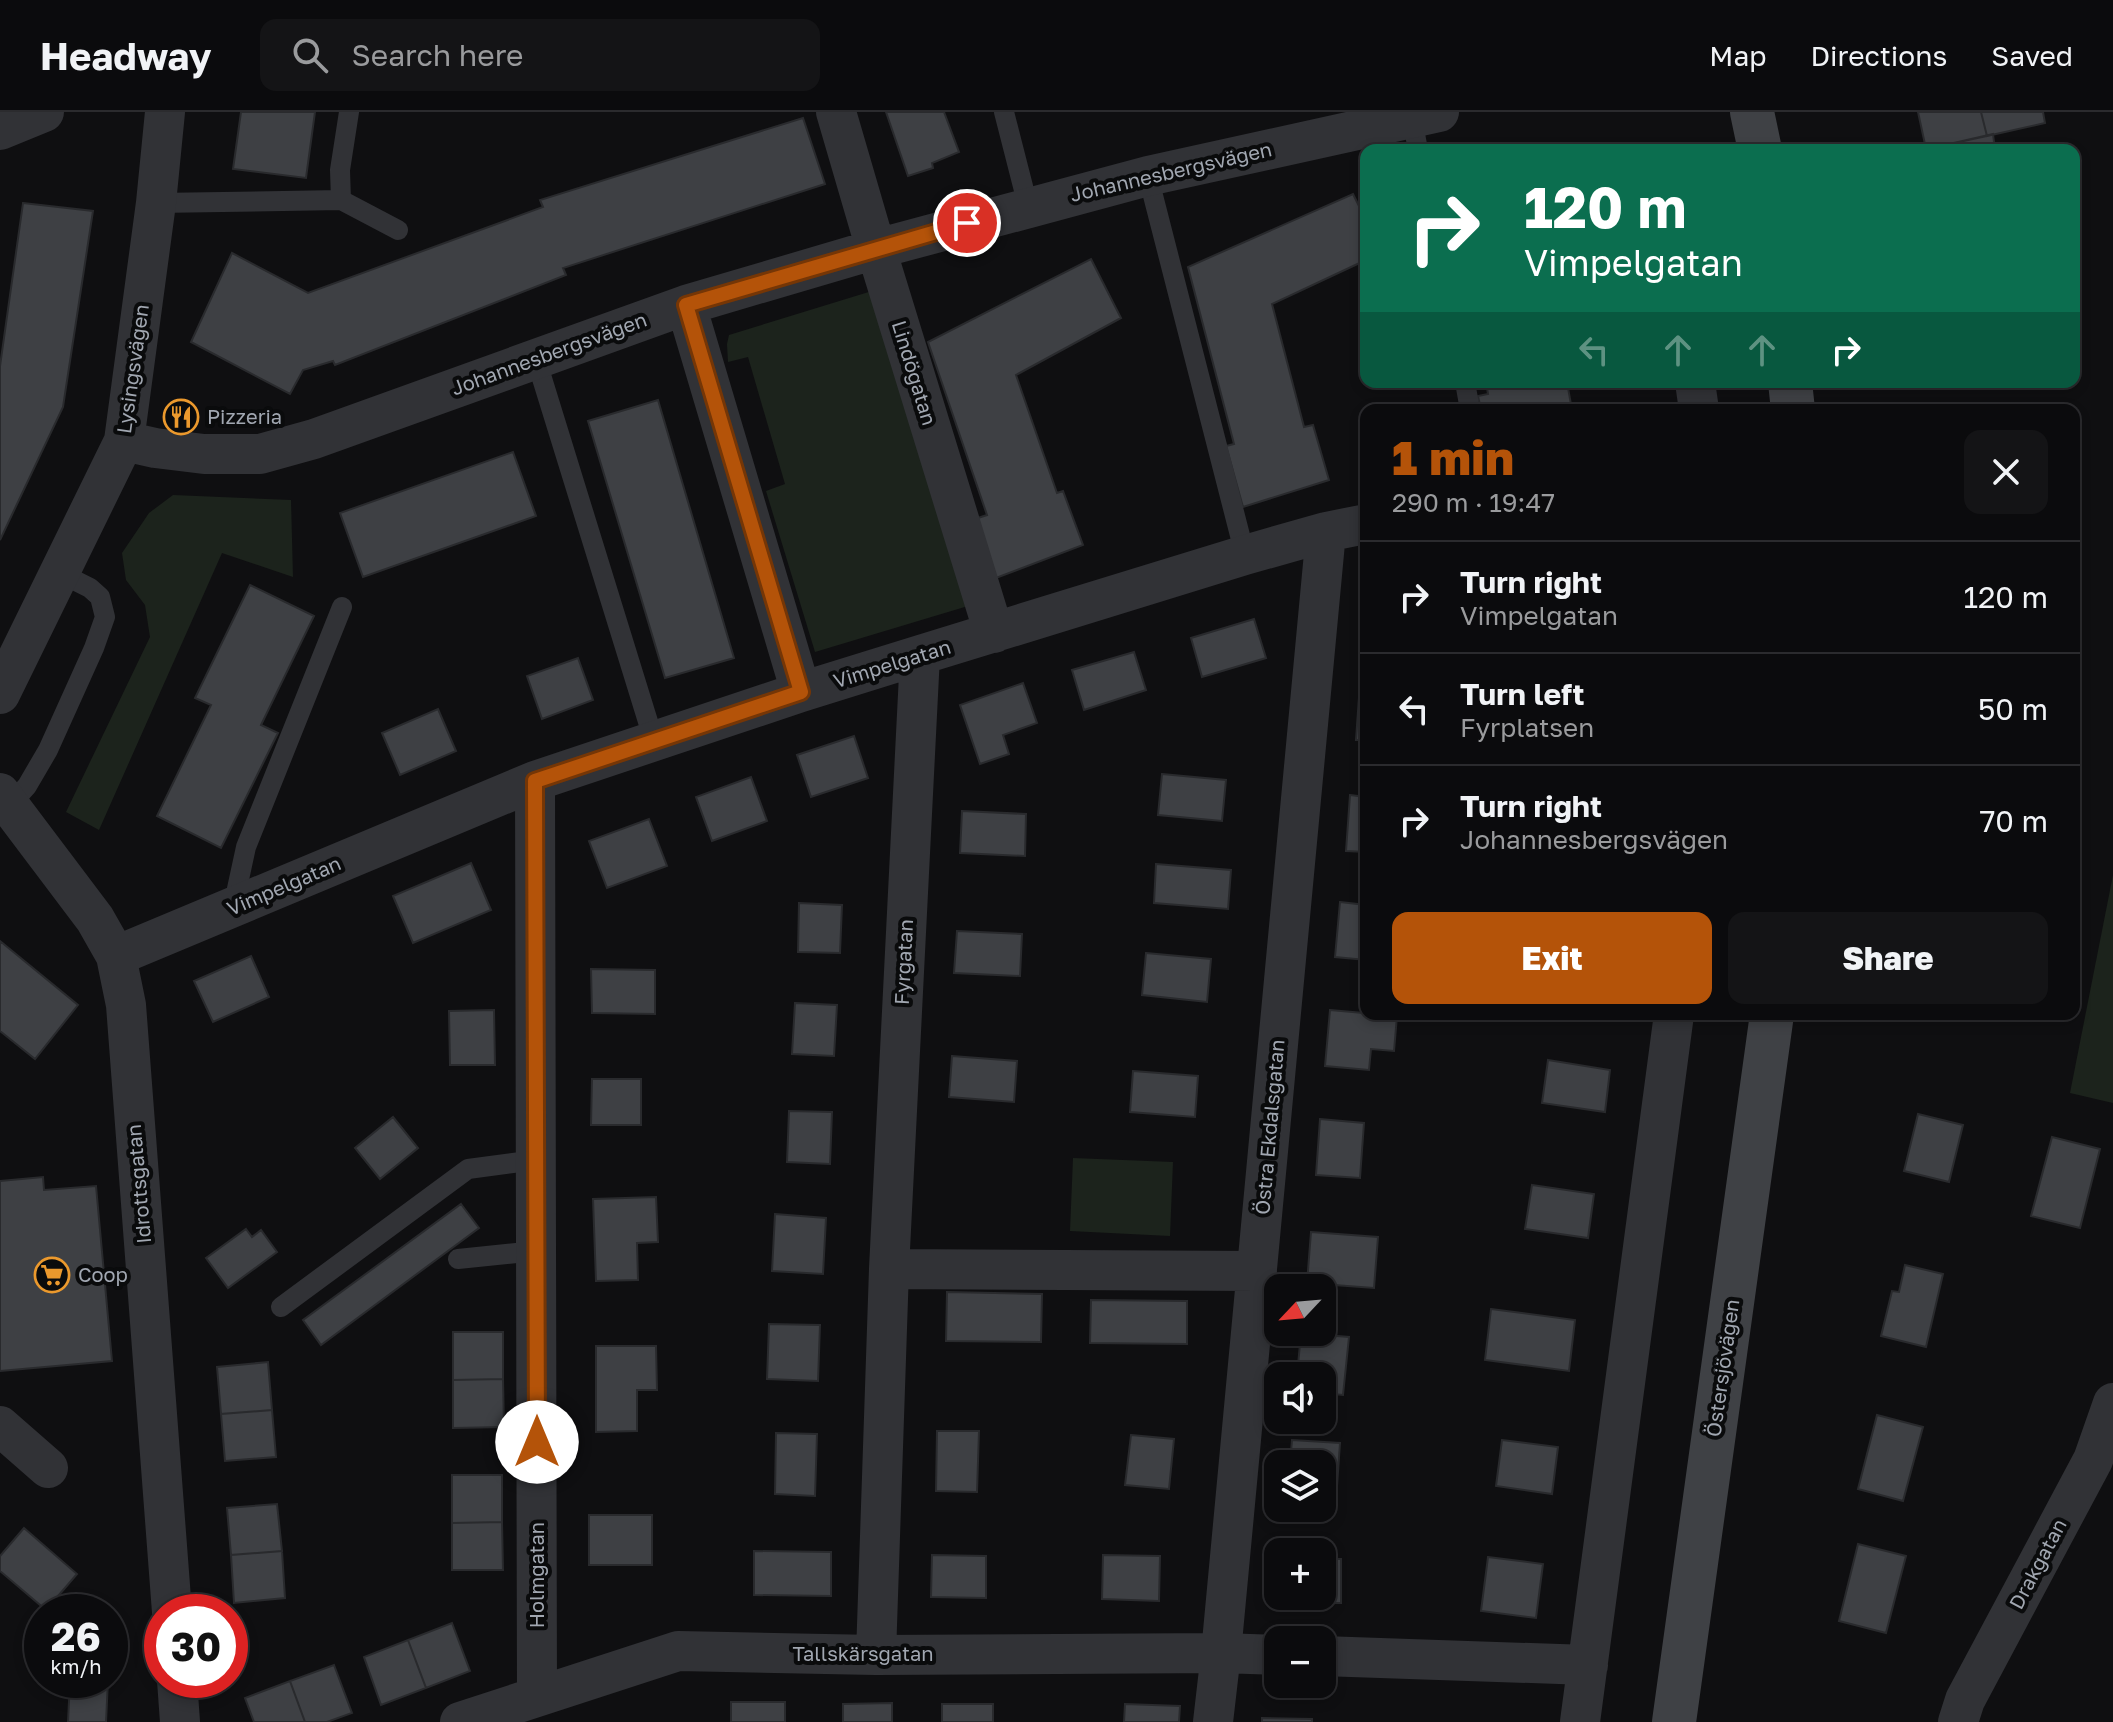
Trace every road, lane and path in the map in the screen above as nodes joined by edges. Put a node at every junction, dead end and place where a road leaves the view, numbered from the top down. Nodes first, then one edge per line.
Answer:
1 (44, 112) edge
2 (165, 112) edge
3 (349, 112) edge
4 (836, 112) edge
5 (1006, 112) edge
6 (1752, 112) edge
7 (1423, 127) edge
8 (1, 137) edge
9 (1759, 144) edge
10 (1148, 176) junction
11 (341, 200) junction
12 (156, 203) junction
13 (1028, 206) junction
14 (398, 230) dead end
15 (876, 249) junction
16 (686, 305) junction
17 (536, 359) junction
18 (124, 441) junction
19 (1360, 525) edge
20 (1326, 532) junction
21 (1245, 555) junction
22 (60, 573) junction
23 (342, 607) dead end
24 (994, 633) junction
25 (920, 655) junction
26 (3, 679) edge
27 (801, 692) junction
28 (654, 741) junction
29 (535, 781) junction
30 (5, 799) edge
31 (233, 907) junction
32 (116, 956) junction
33 (1673, 1020) edge
34 (1771, 1020) edge
35 (536, 1160) junction
36 (536, 1251) junction
37 (458, 1259) dead end
38 (889, 1269) junction
39 (1257, 1271) junction
40 (281, 1307) dead end
41 (2113, 1403) edge
42 (0, 1426) edge
43 (48, 1468) dead end
44 (171, 1594) edge
45 (1221, 1653) junction
46 (876, 1655) junction
47 (1264, 1655) edge
48 (1336, 1656) edge
49 (1588, 1665) junction
50 (537, 1696) junction
51 (178, 1698) edge
52 (180, 1722) edge
53 (460, 1722) edge
54 (1213, 1722) edge
55 (1580, 1722) edge
56 (1674, 1722) edge
57 (1958, 1722) edge

1 - 8 street
2 - 12 street, Lysingsvägen
3 - 11 lane
4 - 15 street, Lindögatan
5 - 13 lane
6 - 9 main road
7 - 10 street, Johannesbergsvägen
10 - 13 street, Johannesbergsvägen
10 - 21 lane
11 - 12 lane
11 - 14 lane
12 - 18 street, Lysingsvägen
13 - 15 street, Johannesbergsvägen
15 - 16 street, Johannesbergsvägen
15 - 24 street, Lindögatan
16 - 17 street, Johannesbergsvägen
16 - 27 street
17 - 18 street, Johannesbergsvägen
17 - 28 lane
18 - 22 street, Lysingsvägen
19 - 20 street, Vimpelgatan
20 - 21 street, Vimpelgatan
20 - 39 street, Östra Ekdalsgatan
21 - 24 street, Vimpelgatan
22 - 26 street, Lysingsvägen
22 - 30 lane
23 - 31 lane
24 - 25 street, Vimpelgatan
25 - 27 street, Vimpelgatan
25 - 38 street, Fyrgatan
27 - 28 street, Vimpelgatan
28 - 29 street, Vimpelgatan
29 - 31 street, Vimpelgatan
29 - 35 street, Holmgatan
30 - 32 street, Idrottsgatan
31 - 32 street, Vimpelgatan
32 - 44 street, Idrottsgatan
33 - 49 street
34 - 56 main road, Östersjövägen
35 - 36 street, Holmgatan
35 - 40 lane
36 - 37 lane
36 - 50 street, Holmgatan
38 - 39 street
38 - 46 street, Fyrgatan
39 - 45 street, Östra Ekdalsgatan
41 - 57 street, Drakgatan
42 - 43 street
45 - 46 street, Tallskärsgatan
45 - 47 street, Tallskärsgatan
45 - 54 street, Östra Ekdalsgatan
46 - 50 street, Tallskärsgatan
48 - 49 street
49 - 55 street
50 - 53 street, Tallskärsgatan
51 - 52 street

